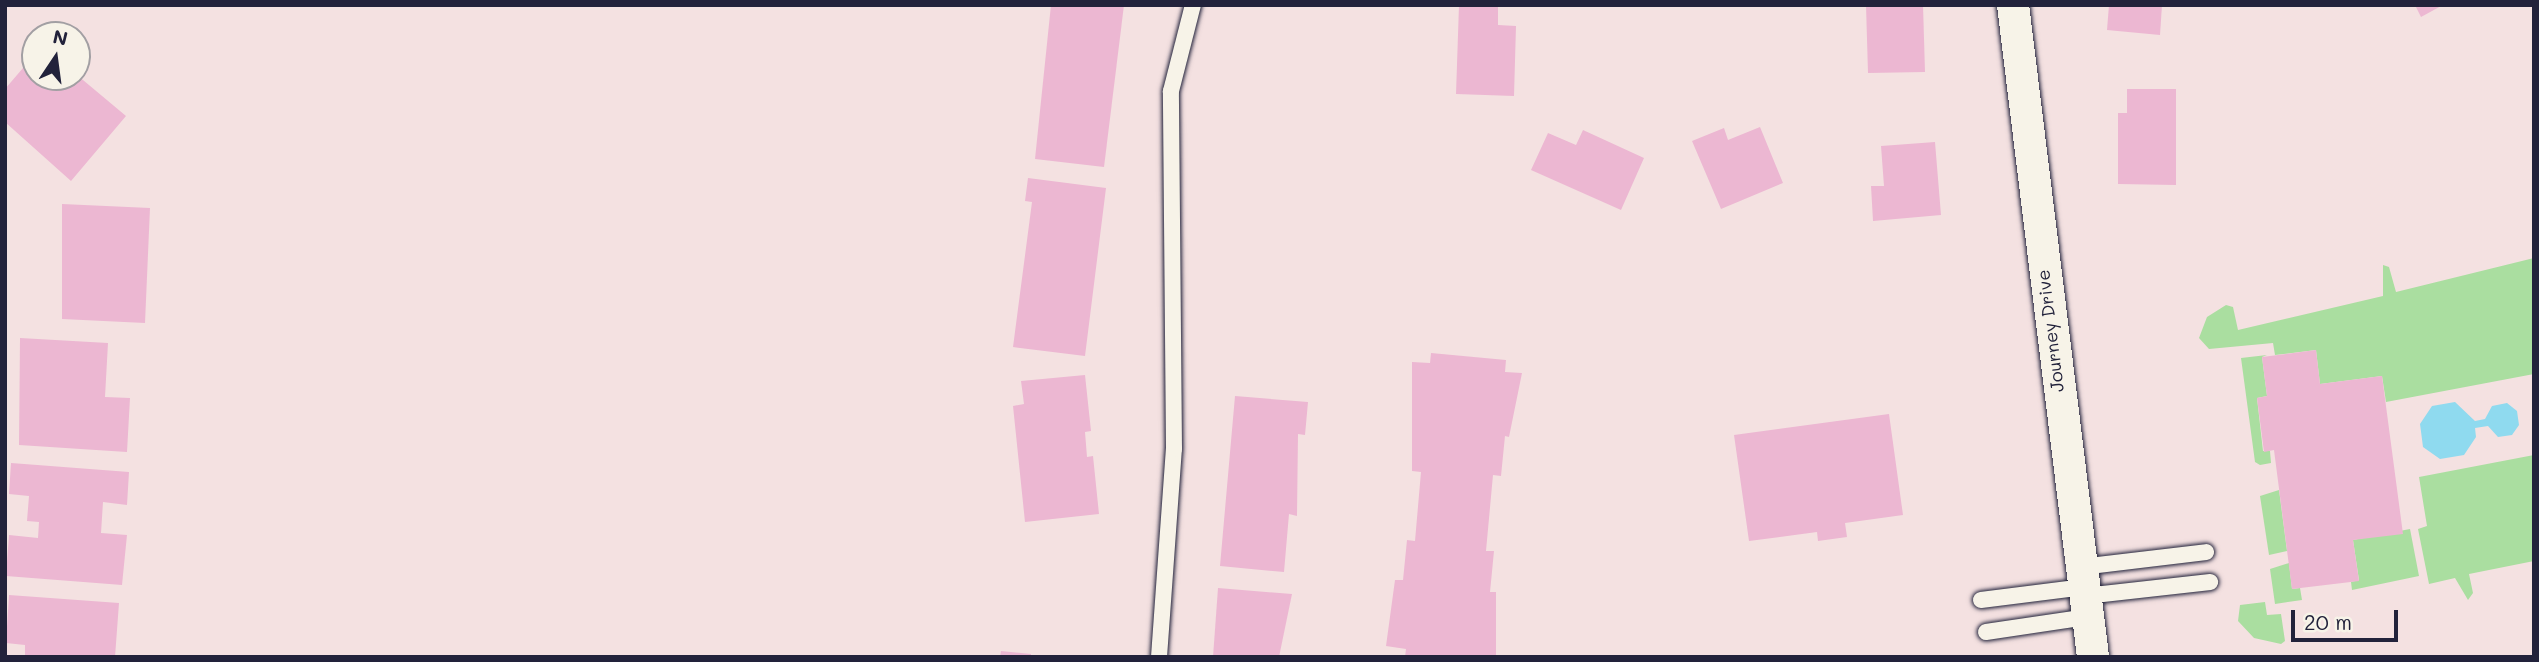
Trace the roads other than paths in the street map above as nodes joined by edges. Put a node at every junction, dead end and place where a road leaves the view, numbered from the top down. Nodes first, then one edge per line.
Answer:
1 (1193, 5) edge
2 (2013, 5) edge
3 (2206, 552) dead end
4 (2210, 582) dead end
5 (2084, 592) junction
6 (1982, 600) dead end
7 (1986, 632) dead end
8 (1159, 657) edge
9 (2093, 657) edge

1 - 8 lane
2 - 5 street, Journey Drive
3 - 5 lane
4 - 5 lane
5 - 6 lane
5 - 7 lane
5 - 9 street, Journey Drive

